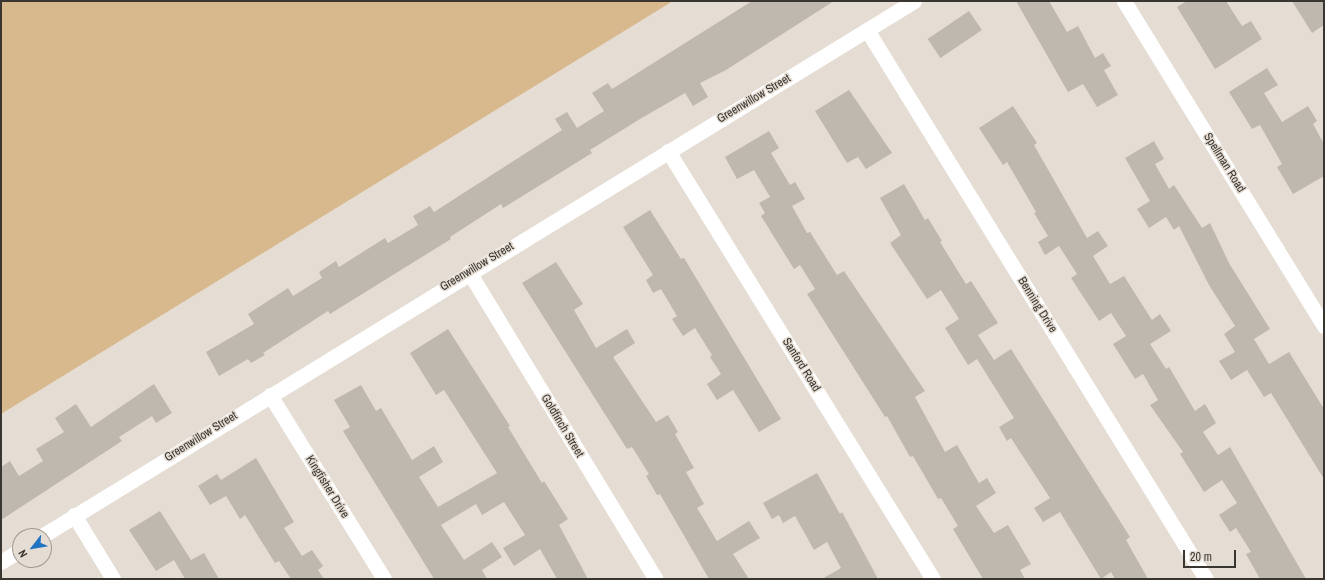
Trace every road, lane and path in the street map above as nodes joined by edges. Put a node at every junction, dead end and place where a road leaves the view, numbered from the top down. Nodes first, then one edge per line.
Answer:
1 (914, 1) edge
2 (1124, 1) edge
3 (867, 30) junction
4 (668, 151) junction
5 (468, 272) junction
6 (1324, 326) edge
7 (270, 394) junction
8 (74, 516) junction
9 (52, 530) edge
10 (12, 555) edge
11 (1, 562) edge
12 (113, 579) edge
13 (384, 579) edge
14 (656, 579) edge
15 (933, 579) edge
16 (1206, 579) edge

1 - 3 street, Greenwillow Street
2 - 6 street, Spellman Road
3 - 4 street, Greenwillow Street
3 - 16 street, Benning Drive
4 - 5 street, Greenwillow Street
4 - 15 street, Sanford Road
5 - 7 street, Greenwillow Street
5 - 14 street, Goldfinch Street
7 - 8 street, Greenwillow Street
7 - 13 street, Kingfisher Drive
8 - 9 street, Greenwillow Street
8 - 12 street
10 - 11 street

